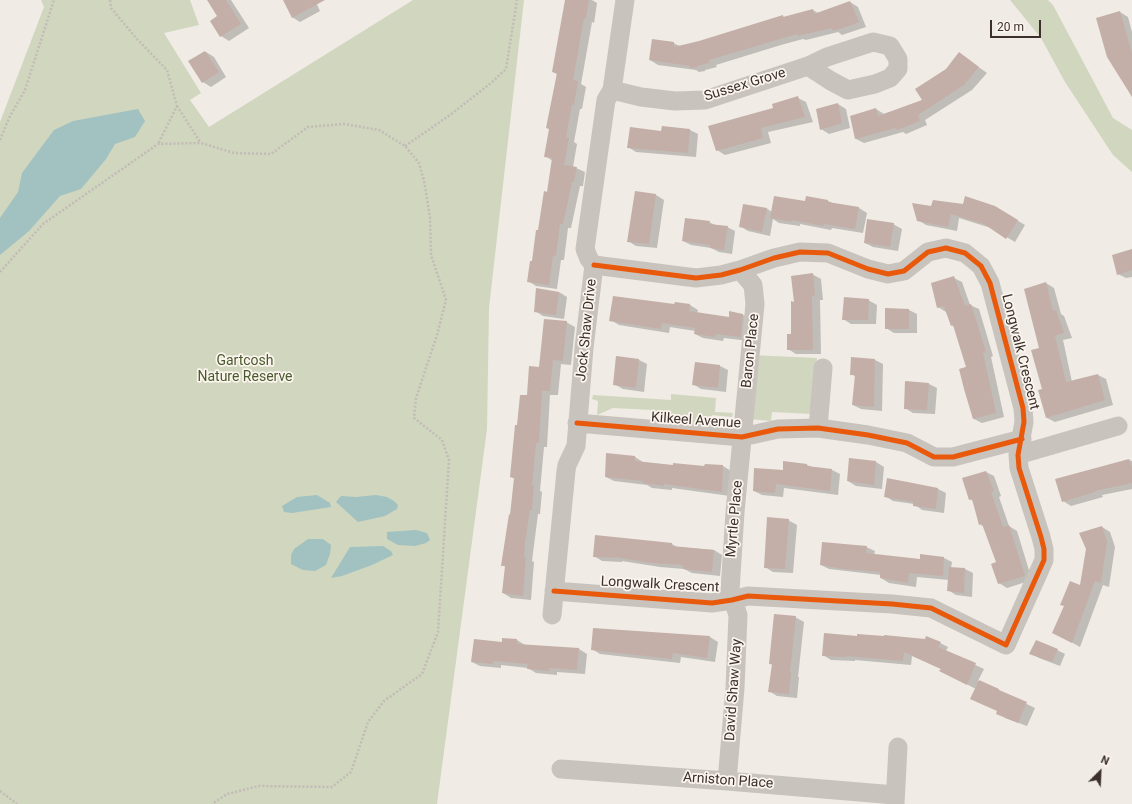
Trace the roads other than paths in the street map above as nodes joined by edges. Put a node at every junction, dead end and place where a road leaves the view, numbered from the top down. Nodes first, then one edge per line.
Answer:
1 (625, 0) edge
2 (808, 66) dead end
3 (612, 90) junction
4 (594, 265) junction
5 (740, 270) junction
6 (823, 368) dead end
7 (577, 423) junction
8 (1118, 426) dead end
9 (818, 428) junction
10 (742, 437) junction
11 (1020, 447) junction
12 (554, 590) junction
13 (732, 600) junction
14 (552, 616) dead end
15 (898, 747) dead end
16 (561, 769) dead end
17 (727, 780) junction
18 (895, 799) edge

1 - 3 street, Jock Shaw Drive
2 - 3 street, Sussex Grove
3 - 4 street, Jock Shaw Drive
4 - 5 street, Longwalk Crescent
4 - 7 street, Jock Shaw Drive
5 - 10 street, Baron Place
5 - 11 street, Longwalk Crescent
6 - 9 street
7 - 10 street, Kilkeel Avenue
7 - 12 street, Jock Shaw Drive
8 - 11 street
9 - 10 street, Kilkeel Avenue
9 - 11 street, Kilkeel Avenue
10 - 13 street, Myrtle Place
11 - 13 street, Longwalk Crescent
12 - 13 street, Longwalk Crescent
12 - 14 street, Jock Shaw Drive
13 - 17 street, David Shaw Way
15 - 18 street, Arniston Place
16 - 17 street, Arniston Place
17 - 18 street, Arniston Place

